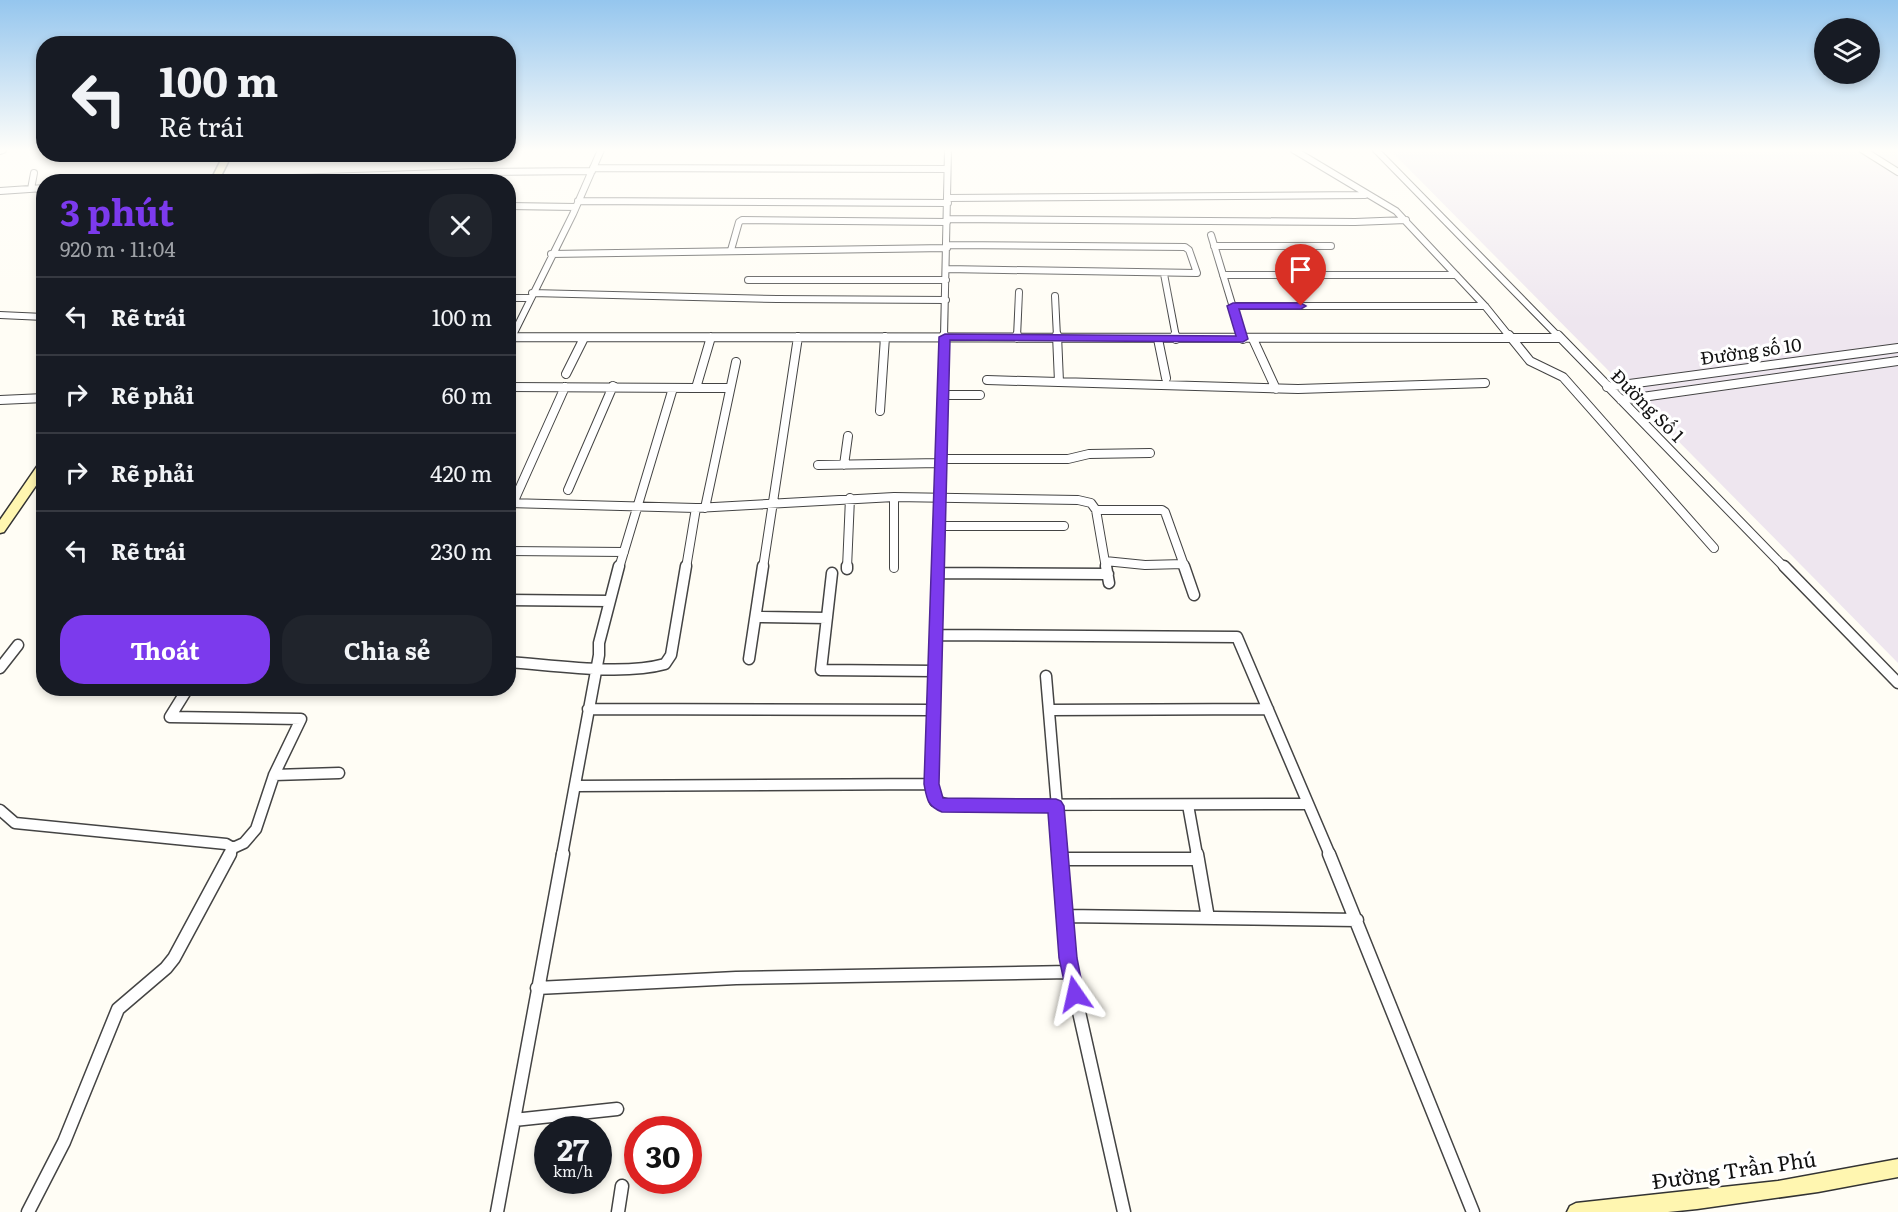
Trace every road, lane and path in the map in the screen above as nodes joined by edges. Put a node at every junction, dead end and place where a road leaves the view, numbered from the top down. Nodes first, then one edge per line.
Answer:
1 (576, 207) edge
2 (948, 207) edge
3 (1431, 207) edge
4 (1391, 208) joint
5 (947, 220) junction
6 (1406, 220) junction
7 (1384, 221) junction
8 (1211, 235) dead end
9 (1214, 246) junction
10 (1330, 246) dead end
11 (947, 247) junction
12 (731, 250) junction
13 (551, 254) junction
14 (946, 268) junction
15 (1164, 274) junction
16 (1223, 275) junction
17 (1456, 275) junction
18 (748, 280) dead end
19 (946, 280) junction
20 (1019, 292) dead end
21 (531, 296) junction
22 (1055, 296) dead end
23 (516, 297) edge
24 (946, 300) junction
25 (1233, 306) junction
26 (1485, 306) junction
27 (0, 315) edge
28 (36, 317) edge
29 (516, 327) edge
30 (711, 337) junction
31 (798, 337) junction
32 (885, 337) junction
33 (945, 337) junction
34 (584, 338) junction
35 (1017, 338) junction
36 (1056, 338) junction
37 (1559, 338) junction
38 (516, 339) edge
39 (1158, 339) junction
40 (1176, 339) junction
41 (1243, 339) junction
42 (1253, 339) junction
43 (1514, 339) junction
44 (1898, 348) edge
45 (736, 362) dead end
46 (1898, 362) edge
47 (566, 374) dead end
48 (1166, 378) dead end
49 (987, 380) dead end
50 (1059, 382) junction
51 (1485, 383) dead end
52 (516, 387) edge
53 (565, 387) junction
54 (613, 387) junction
55 (1607, 387) junction
56 (673, 388) junction
57 (696, 388) junction
58 (729, 388) junction
59 (1276, 389) junction
60 (943, 395) junction
61 (980, 395) dead end
62 (36, 398) edge
63 (0, 400) edge
64 (1621, 400) junction
65 (880, 411) dead end
66 (848, 436) dead end
67 (1150, 453) dead end
68 (941, 461) junction
69 (818, 465) dead end
70 (844, 465) junction
71 (36, 479) edge
72 (568, 490) dead end
73 (516, 492) edge
74 (894, 497) junction
75 (850, 498) junction
76 (941, 498) junction
77 (516, 503) edge
78 (773, 505) junction
79 (638, 507) junction
80 (700, 508) junction
81 (1096, 510) junction
82 (940, 526) junction
83 (1064, 526) dead end
84 (0, 529) edge
85 (1714, 548) dead end
86 (516, 551) edge
87 (624, 552) junction
88 (1106, 561) junction
89 (1184, 564) junction
90 (894, 568) dead end
91 (847, 569) dead end
92 (832, 573) dead end
93 (939, 573) junction
94 (1194, 594) dead end
95 (516, 600) edge
96 (609, 601) junction
97 (756, 617) junction
98 (827, 618) junction
99 (936, 634) junction
100 (18, 645) dead end
101 (749, 658) dead end
102 (516, 663) edge
103 (0, 668) edge
104 (596, 668) junction
105 (935, 671) junction
106 (1046, 676) dead end
107 (1898, 683) edge
108 (183, 696) edge
109 (588, 709) junction
110 (1268, 709) junction
111 (934, 710) junction
112 (1049, 710) junction
113 (339, 773) dead end
114 (274, 775) junction
115 (932, 784) junction
116 (576, 786) junction
117 (1308, 804) junction
118 (1188, 805) junction
119 (1056, 806) junction
120 (0, 810) edge
121 (232, 848) junction
122 (1060, 859) junction
123 (1198, 859) junction
124 (1064, 916) junction
125 (1208, 918) junction
126 (1357, 920) junction
127 (1070, 972) junction
128 (537, 988) junction
129 (617, 1109) dead end
130 (514, 1120) junction
131 (1898, 1168) edge
132 (622, 1186) dead end
133 (28, 1212) edge
134 (497, 1212) edge
135 (618, 1212) edge
136 (1124, 1212) edge
137 (1473, 1212) edge
138 (1576, 1212) edge

1 - 13 street
2 - 5 street
3 - 37 street, Đường Số 1
4 - 6 street
4 - 7 street
5 - 7 street
5 - 11 street
5 - 12 street
6 - 7 street
6 - 17 street
8 - 9 street
9 - 10 street
9 - 16 street
11 - 12 street
11 - 14 street
11 - 15 street
12 - 13 street
13 - 21 street
14 - 15 street
14 - 19 street
15 - 40 street
16 - 17 street
16 - 25 street
17 - 26 street
18 - 19 street
19 - 24 street
20 - 35 street
21 - 23 street
21 - 24 street
21 - 29 street
22 - 36 street
24 - 33 street
25 - 26 street
25 - 41 street
26 - 43 street
27 - 28 street
30 - 31 street
30 - 34 street
30 - 57 street
31 - 32 street
31 - 78 street
32 - 33 street
32 - 65 street
33 - 35 street
33 - 60 street
34 - 38 street
34 - 47 street
35 - 36 street
36 - 39 street
36 - 50 street
37 - 43 street
37 - 55 street, Đường Số 1
39 - 40 street
39 - 48 street
40 - 41 street
41 - 42 street
42 - 43 street
42 - 59 street
43 - 85 street
44 - 55 street, Đường số 10
45 - 58 street
46 - 64 street, Đường số 10
49 - 50 street
50 - 59 street
51 - 59 street
52 - 53 street
53 - 54 street
53 - 73 street
54 - 56 street
54 - 72 street
55 - 64 street, Đường Số 1
56 - 57 street
56 - 79 street
57 - 58 street
58 - 80 street
60 - 61 street
60 - 68 street
62 - 63 street
64 - 107 street, Đường Số 1
66 - 70 street
67 - 68 street
68 - 70 street
68 - 76 street
69 - 70 street
71 - 84 main road
74 - 75 street
74 - 76 street
74 - 90 street
75 - 78 street
75 - 91 street
76 - 81 street
76 - 82 street
77 - 79 street
78 - 80 street
78 - 97 street
79 - 80 street
79 - 87 street
80 - 104 street
81 - 88 street
81 - 89 street
82 - 83 street
82 - 93 street
86 - 87 street
87 - 96 street
88 - 89 street
88 - 93 street
89 - 94 street
92 - 98 street
93 - 99 street
95 - 96 street
96 - 104 street
97 - 98 street
97 - 101 street
98 - 105 street
99 - 105 street
99 - 110 street
100 - 103 street
102 - 104 street
104 - 109 street
105 - 111 street
106 - 112 street
108 - 114 street
109 - 111 street
109 - 116 street
110 - 112 street
110 - 117 street
111 - 115 street
112 - 119 street
113 - 114 street
114 - 121 street
115 - 116 street
115 - 119 street
116 - 128 street
117 - 118 street
117 - 126 street
118 - 119 street
118 - 123 street
119 - 122 street
120 - 121 street
121 - 133 street
122 - 123 street
122 - 124 street
123 - 125 street
124 - 125 street
124 - 127 street
125 - 126 street
126 - 137 street
127 - 128 street
127 - 136 street
128 - 130 street
129 - 130 street
130 - 134 street
131 - 138 main road, Đường Trần Phú
132 - 135 street

